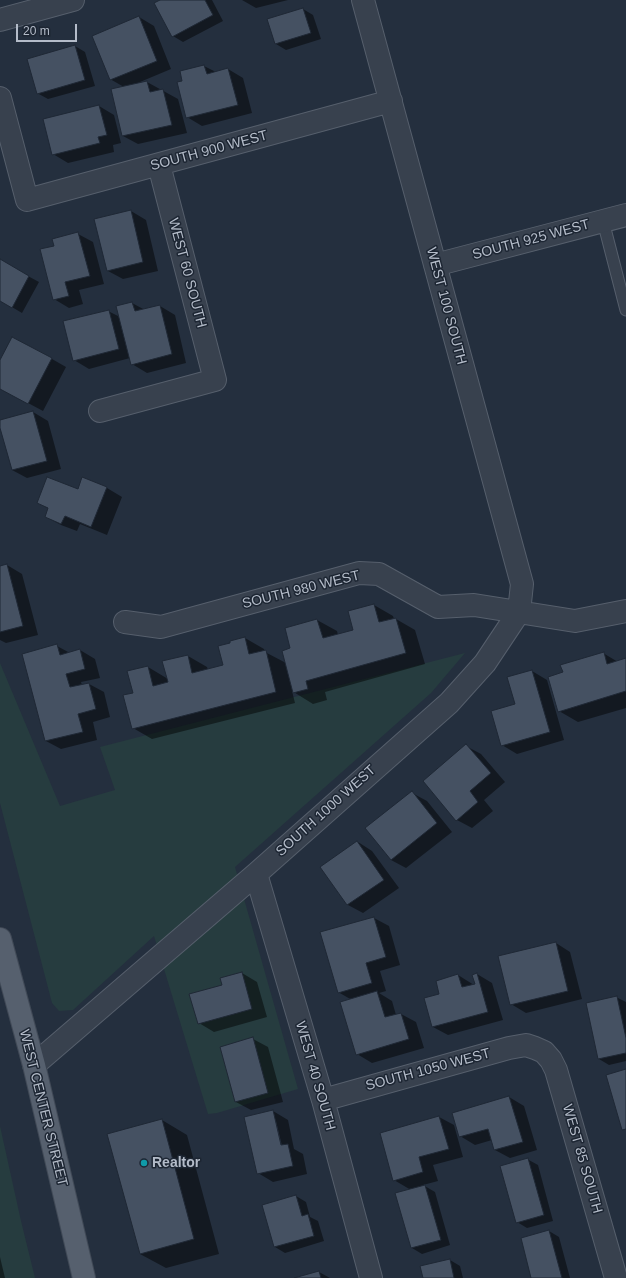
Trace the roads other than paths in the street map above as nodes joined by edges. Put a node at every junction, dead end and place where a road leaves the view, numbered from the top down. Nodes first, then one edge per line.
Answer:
1 (73, 0) edge
2 (363, 0) edge
3 (0, 20) edge
4 (0, 98) edge
5 (391, 101) junction
6 (158, 165) junction
7 (626, 214) edge
8 (603, 221) junction
9 (435, 265) junction
10 (626, 310) edge
11 (100, 411) dead end
12 (626, 611) edge
13 (519, 612) junction
14 (125, 622) dead end
15 (256, 874) junction
16 (0, 939) edge
17 (535, 1048) joint
18 (34, 1065) junction
19 (323, 1100) junction
20 (84, 1278) edge
21 (371, 1278) edge
22 (616, 1278) edge

1 - 3 street
2 - 5 street, WEST 100 SOUTH
4 - 6 street, SOUTH 900 WEST
5 - 6 street, SOUTH 900 WEST
5 - 9 street, WEST 100 SOUTH
6 - 11 street, WEST 60 SOUTH
7 - 8 street, SOUTH 925 WEST
8 - 9 street, SOUTH 925 WEST
8 - 10 lane
9 - 13 street, WEST 100 SOUTH
12 - 13 street
13 - 14 street, SOUTH 980 WEST
13 - 15 street, SOUTH 1000 WEST
15 - 18 street, SOUTH 1000 WEST
15 - 19 street, WEST 40 SOUTH
16 - 18 main road, WEST CENTER STREET
17 - 19 street, SOUTH 1050 WEST
17 - 22 street, WEST 85 SOUTH
18 - 20 main road, WEST CENTER STREET
19 - 21 street, WEST 40 SOUTH

